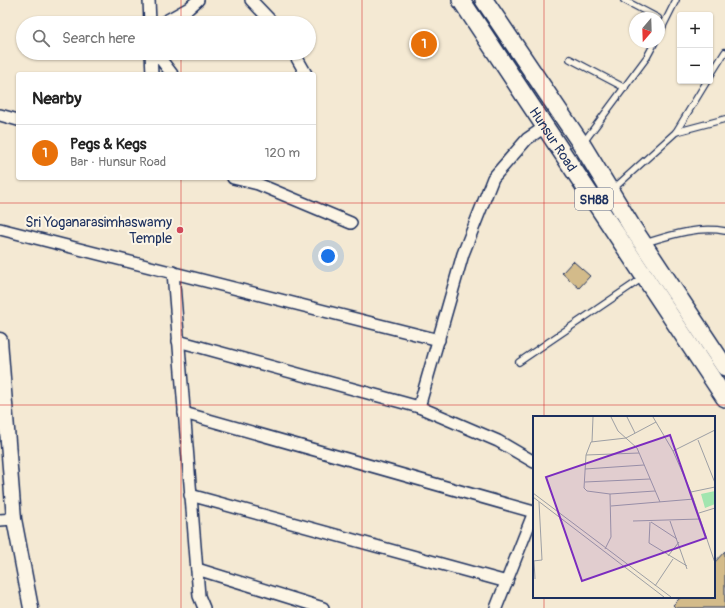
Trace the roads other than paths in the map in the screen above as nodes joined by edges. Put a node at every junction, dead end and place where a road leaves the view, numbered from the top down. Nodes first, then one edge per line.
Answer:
1 (149, 0) edge
2 (198, 0) edge
3 (251, 0) edge
4 (462, 0) edge
5 (484, 0) edge
6 (624, 0) edge
7 (676, 0) edge
8 (647, 12) edge
9 (150, 16) edge
10 (175, 16) edge
11 (266, 16) edge
12 (665, 22) edge
13 (652, 48) edge
14 (725, 52) edge
15 (570, 59) dead end
16 (151, 60) edge
17 (161, 60) edge
18 (298, 60) edge
19 (713, 71) edge
20 (152, 72) edge
21 (170, 72) edge
22 (305, 72) edge
23 (705, 84) edge
24 (626, 88) junction
25 (0, 115) edge
26 (16, 119) edge
27 (725, 119) edge
28 (546, 126) junction
29 (676, 132) junction
30 (582, 145) junction
31 (246, 180) edge
32 (259, 182) edge
33 (611, 191) junction
34 (596, 202) junction
35 (351, 223) dead end
36 (0, 229) edge
37 (725, 231) edge
38 (643, 243) junction
39 (172, 272) junction
40 (646, 276) junction
41 (0, 340) edge
42 (439, 340) junction
43 (178, 341) junction
44 (519, 362) dead end
45 (725, 367) edge
46 (725, 398) edge
47 (419, 407) junction
48 (184, 413) junction
49 (533, 461) edge
50 (190, 495) junction
51 (533, 512) edge
52 (533, 515) edge
53 (7, 519) edge
54 (196, 569) junction
55 (507, 582) junction
56 (31, 608) edge
57 (204, 608) edge
58 (323, 608) edge
59 (496, 608) edge

1 - 9 street
2 - 10 street
3 - 11 street
4 - 28 main road, Hunsur Road / SH88
5 - 30 main road
6 - 8 lane
7 - 12 lane
13 - 24 lane
14 - 19 lane
15 - 24 lane
16 - 20 street
17 - 21 street
18 - 22 street
23 - 29 lane
24 - 30 lane
25 - 26 street
27 - 29 lane
28 - 34 main road, Hunsur Road / SH88
28 - 42 street
29 - 33 lane
30 - 33 main road
31 - 32 street
32 - 35 street
33 - 34 lane
33 - 38 main road
34 - 40 main road, Hunsur Road / SH88
36 - 39 street
37 - 38 lane
38 - 45 main road
39 - 42 street
39 - 43 street
40 - 44 lane
40 - 46 main road, Hunsur Road / SH88
41 - 53 street
42 - 47 street
43 - 47 street
43 - 48 street
47 - 49 street
48 - 50 street
48 - 51 street
50 - 54 street
50 - 55 street
52 - 55 street
53 - 56 street
54 - 57 street
54 - 58 street
55 - 59 street

